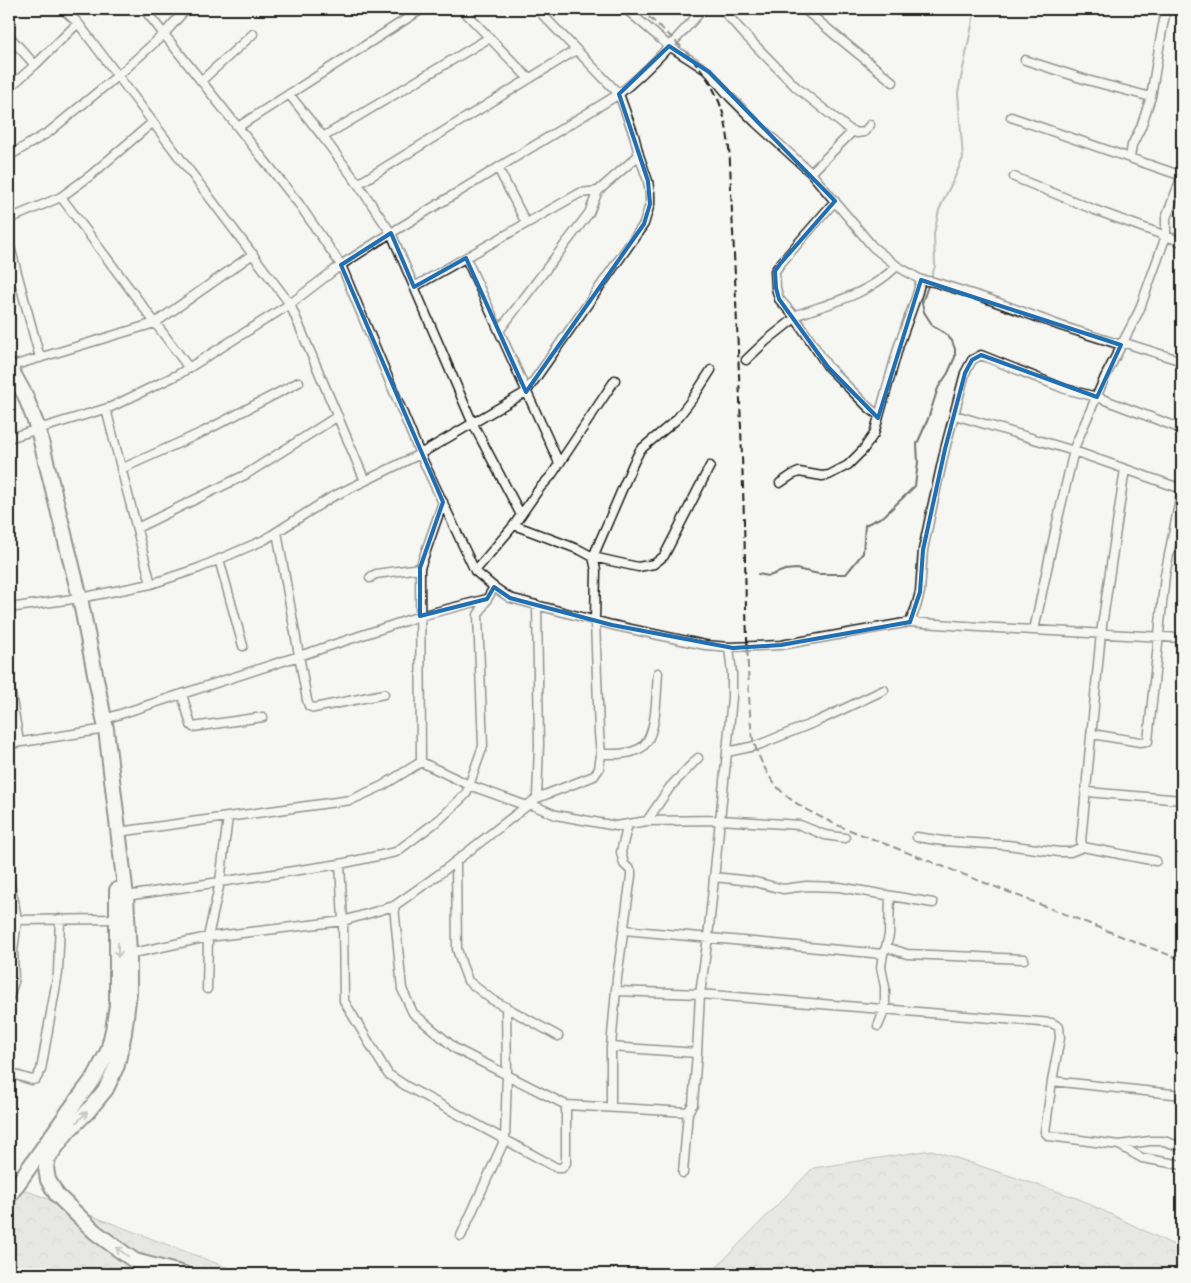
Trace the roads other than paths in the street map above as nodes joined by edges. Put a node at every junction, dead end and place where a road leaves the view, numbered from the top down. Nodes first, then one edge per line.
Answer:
1 (63, 9) edge
2 (144, 9) edge
3 (186, 9) edge
4 (422, 9) edge
5 (462, 9) edge
6 (538, 9) edge
7 (626, 9) edge
8 (703, 9) edge
9 (722, 9) edge
10 (804, 9) edge
11 (1166, 9) edge
12 (78, 23) junction
13 (164, 34) junction
14 (254, 34) dead end
15 (9, 36) edge
16 (488, 38) junction
17 (669, 46) junction
18 (576, 50) junction
19 (1024, 60) dead end
20 (35, 65) junction
21 (118, 76) junction
22 (529, 79) junction
23 (201, 81) junction
24 (893, 82) dead end
25 (9, 88) edge
26 (289, 94) junction
27 (619, 94) junction
28 (1151, 97) junction
29 (1011, 117) dead end
30 (153, 122) junction
31 (870, 125) dead end
32 (238, 127) junction
33 (853, 132) junction
34 (323, 137) junction
35 (639, 155) junction
36 (9, 156) edge
37 (1130, 158) junction
38 (498, 168) junction
39 (811, 173) junction
40 (1182, 176) edge
41 (1014, 177) dead end
42 (358, 184) junction
43 (598, 191) junction
44 (61, 197) junction
45 (835, 201) junction
46 (9, 218) edge
47 (526, 224) junction
48 (391, 233) junction
49 (1166, 236) junction
50 (1182, 242) edge
51 (9, 243) edge
52 (253, 254) junction
53 (466, 258) junction
54 (341, 265) junction
55 (897, 266) junction
56 (923, 280) junction
57 (414, 287) junction
58 (290, 304) junction
59 (794, 317) junction
60 (155, 323) junction
61 (499, 331) junction
62 (1122, 343) junction
63 (40, 358) junction
64 (746, 360) dead end
65 (1182, 360) edge
66 (9, 366) edge
67 (189, 368) junction
68 (711, 370) dead end
69 (615, 380) dead end
70 (299, 382) dead end
71 (526, 392) junction
72 (1097, 397) junction
73 (106, 409) junction
74 (955, 415) junction
75 (338, 416) junction
76 (879, 416) junction
77 (472, 424) junction
78 (38, 429) junction
79 (1182, 429) edge
80 (9, 438) edge
81 (1074, 451) junction
82 (420, 454) junction
83 (559, 463) junction
84 (710, 466) dead end
85 (121, 468) junction
86 (1125, 469) junction
87 (366, 481) junction
88 (780, 483) dead end
89 (1182, 489) edge
90 (442, 502) junction
91 (521, 515) junction
92 (514, 525) junction
93 (137, 528) junction
94 (277, 532) junction
95 (593, 557) junction
96 (219, 559) junction
97 (420, 568) junction
98 (475, 571) junction
99 (370, 578) dead end
100 (151, 584) junction
101 (494, 587) junction
102 (80, 598) junction
103 (487, 599) junction
104 (537, 605) junction
105 (9, 608) edge
106 (420, 616) junction
107 (595, 620) junction
108 (910, 622) junction
109 (1034, 630) junction
110 (1101, 633) junction
111 (1159, 637) junction
112 (1182, 638) edge
113 (243, 646) dead end
114 (729, 647) junction
115 (299, 656) junction
116 (658, 673) dead end
117 (9, 682) edge
118 (884, 690) dead end
119 (182, 694) junction
120 (384, 694) dead end
121 (263, 717) dead end
122 (106, 724) junction
123 (1092, 734) junction
124 (19, 742) junction
125 (9, 744) edge
126 (727, 752) junction
127 (601, 754) junction
128 (698, 758) dead end
129 (421, 762) junction
130 (469, 785) junction
131 (1086, 792) junction
132 (537, 798) junction
133 (1182, 800) edge
134 (528, 805) junction
135 (228, 817) junction
136 (720, 820) junction
137 (648, 821) junction
138 (628, 824) junction
139 (118, 832) junction
140 (917, 837) dead end
141 (845, 838) dead end
142 (1083, 847) junction
143 (1156, 861) dead end
144 (456, 862) junction
145 (340, 864) junction
146 (714, 877) junction
147 (9, 881) edge
148 (220, 882) junction
149 (126, 896) junction
150 (890, 896) junction
151 (933, 903) dead end
152 (394, 906) junction
153 (60, 919) junction
154 (118, 919) junction
155 (17, 920) junction
156 (343, 921) junction
157 (624, 930) junction
158 (208, 937) junction
159 (708, 937) junction
160 (884, 950) junction
161 (129, 954) junction
162 (1024, 959) dead end
163 (207, 989) dead end
164 (616, 991) junction
165 (700, 994) junction
166 (9, 997) edge
167 (506, 1007) junction
168 (885, 1010) junction
169 (878, 1026) dead end
170 (558, 1036) dead end
171 (611, 1047) junction
172 (697, 1053) junction
173 (9, 1073) edge
174 (507, 1074) junction
175 (1052, 1081) junction
176 (1182, 1095) edge
177 (566, 1105) junction
178 (611, 1107) junction
179 (688, 1112) junction
180 (505, 1139) junction
181 (1176, 1145) dead end
182 (1118, 1146) junction
183 (1182, 1165) edge
184 (683, 1173) dead end
185 (9, 1196) edge
186 (461, 1236) dead end
187 (184, 1274) edge

1 - 12 street
2 - 13 street
3 - 13 street
4 - 26 street
5 - 16 street
6 - 18 street
7 - 17 street
8 - 17 street
9 - 33 street
10 - 24 street
11 - 28 street
12 - 20 street
12 - 21 street
13 - 21 street
13 - 23 street
14 - 23 street
15 - 20 street
16 - 22 street
16 - 34 street
17 - 27 street
17 - 39 street
18 - 22 street
18 - 27 street
19 - 28 street
20 - 25 street
21 - 30 street
21 - 36 street
22 - 42 street
23 - 32 street
26 - 32 street
26 - 34 street
27 - 35 street
27 - 38 street
28 - 37 street
29 - 37 street
30 - 44 street
30 - 52 street
31 - 33 street
32 - 54 street
33 - 39 street
34 - 42 street
35 - 43 street
35 - 71 street
37 - 40 street
38 - 47 street
38 - 48 street
39 - 45 street
40 - 49 street
41 - 49 street
42 - 48 street
43 - 47 street
43 - 61 street
44 - 46 street
44 - 60 street
45 - 55 street
45 - 59 street
47 - 53 street
48 - 54 street
48 - 57 street
49 - 50 street
49 - 62 street
51 - 63 street
52 - 58 street
52 - 60 street
53 - 57 street
53 - 61 street
54 - 58 street
54 - 82 street
55 - 56 street
55 - 59 street
56 - 62 street
56 - 76 street
57 - 77 street
58 - 67 street
58 - 75 street
59 - 64 street
59 - 76 street
60 - 63 street
60 - 67 street
61 - 71 street
62 - 65 street
62 - 72 street
63 - 66 street
66 - 78 highway
67 - 73 street
68 - 95 street
69 - 83 street
70 - 85 street
71 - 77 street
71 - 83 street
72 - 74 street
72 - 79 street
72 - 81 street
73 - 78 street
73 - 85 street
74 - 81 street
74 - 108 street
75 - 87 street
75 - 93 street
76 - 88 street
77 - 82 street
77 - 91 street
78 - 80 street
78 - 102 highway
81 - 86 street
81 - 109 street
82 - 87 street
82 - 90 street
83 - 91 street
84 - 95 street
85 - 93 street
86 - 89 street
86 - 110 street
87 - 94 street
89 - 111 street
90 - 97 street
90 - 98 street
91 - 92 street
92 - 95 street
92 - 98 street
93 - 100 street
94 - 96 street
94 - 115 street
95 - 107 street
96 - 100 street
96 - 113 street
97 - 99 street
97 - 106 street
98 - 101 street
100 - 102 street
101 - 103 street
101 - 104 street
102 - 105 street
102 - 122 highway
103 - 106 street
103 - 130 street
104 - 107 street
104 - 132 street
106 - 115 street
106 - 129 street
107 - 114 street
107 - 127 street
108 - 109 street
108 - 114 street
109 - 110 street
110 - 111 street
110 - 123 street
111 - 112 street
111 - 123 street
114 - 126 street
115 - 119 street
115 - 120 street
116 - 127 street
117 - 124 street
118 - 126 street
119 - 121 street
119 - 122 street
122 - 124 street
122 - 139 highway
123 - 131 street
124 - 125 street
126 - 136 street
127 - 132 street
128 - 137 street
129 - 130 street
129 - 135 street
130 - 134 street
130 - 145 street
131 - 133 street
131 - 142 street
132 - 134 street
134 - 138 street
134 - 144 street
135 - 139 street
135 - 148 street
136 - 137 street
136 - 141 street
136 - 146 street
137 - 138 street
138 - 157 street
139 - 149 highway
139 - 154 highway
140 - 142 street
142 - 143 street
144 - 152 street
144 - 167 street
145 - 148 street
145 - 156 street
146 - 150 street
146 - 159 street
147 - 155 street
148 - 149 street
148 - 158 street
149 - 161 highway
150 - 151 street
150 - 160 street
152 - 156 street
152 - 174 street
153 - 154 street
153 - 155 street
153 - 173 street
154 -> 185 highway
155 - 166 street
156 - 158 street
156 - 180 street
157 - 159 street
157 - 164 street
158 - 161 street
158 - 163 street
159 - 160 street
159 - 165 street
160 - 162 street
160 - 168 street
187 -> 161 highway
164 - 165 street
164 - 171 street
165 - 168 street
165 - 172 street
167 - 170 street
167 - 174 street
168 - 169 street
168 - 175 street
171 - 172 street
171 - 178 street
172 - 179 street
174 - 177 street
174 - 180 street
175 - 176 street
175 - 182 street
177 - 178 street
177 - 180 street
178 - 179 street
179 - 184 street
180 - 186 street
181 - 182 street
182 - 183 street

